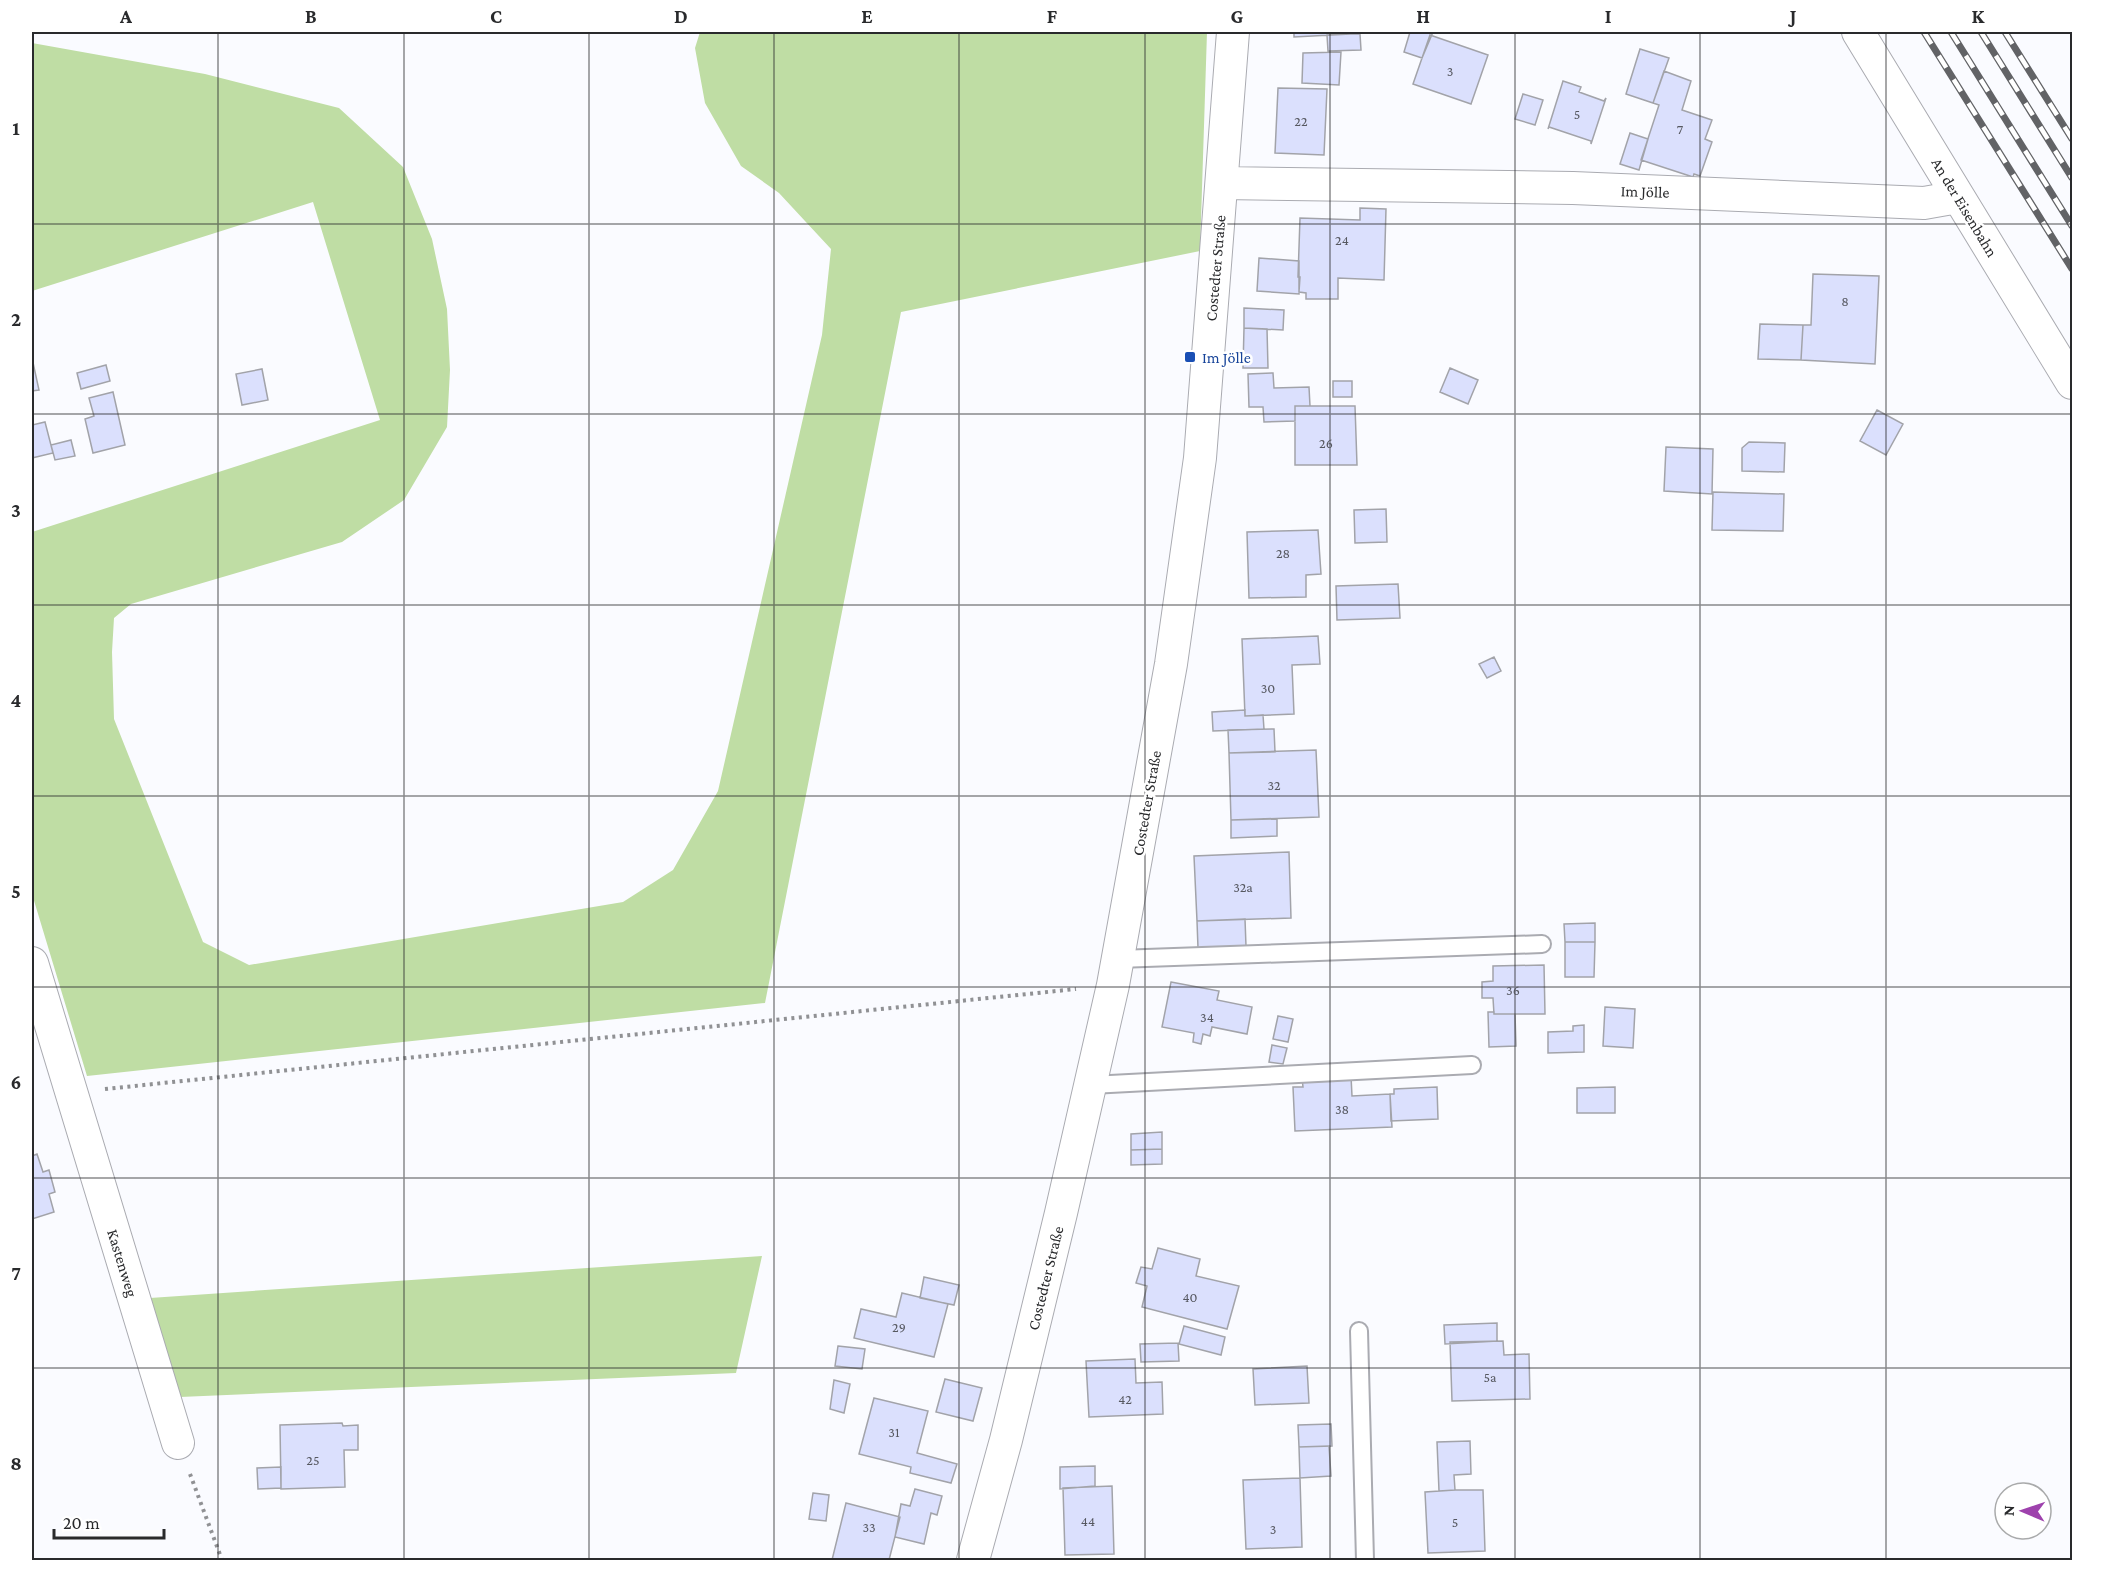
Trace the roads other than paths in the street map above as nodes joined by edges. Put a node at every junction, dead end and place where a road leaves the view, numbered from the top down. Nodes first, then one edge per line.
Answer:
1 (1233, 32) edge
2 (1858, 32) edge
3 (1222, 183) junction
4 (1959, 197) junction
5 (2073, 382) edge
6 (1542, 944) dead end
7 (32, 963) edge
8 (1115, 972) junction
9 (1472, 1065) dead end
10 (1091, 1085) junction
11 (1359, 1331) dead end
12 (178, 1443) road end
13 (973, 1560) edge
14 (1365, 1560) edge

1 - 3 street, Costedter Straße
2 - 4 street, An der Eisenbahn
3 - 4 street, Im Jölle
3 - 8 street, Costedter Straße
4 - 5 street, An der Eisenbahn
6 - 8 lane
7 - 12 street, Kastenweg
8 - 10 street, Costedter Straße
9 - 10 lane
10 - 13 street, Costedter Straße
11 - 14 lane

